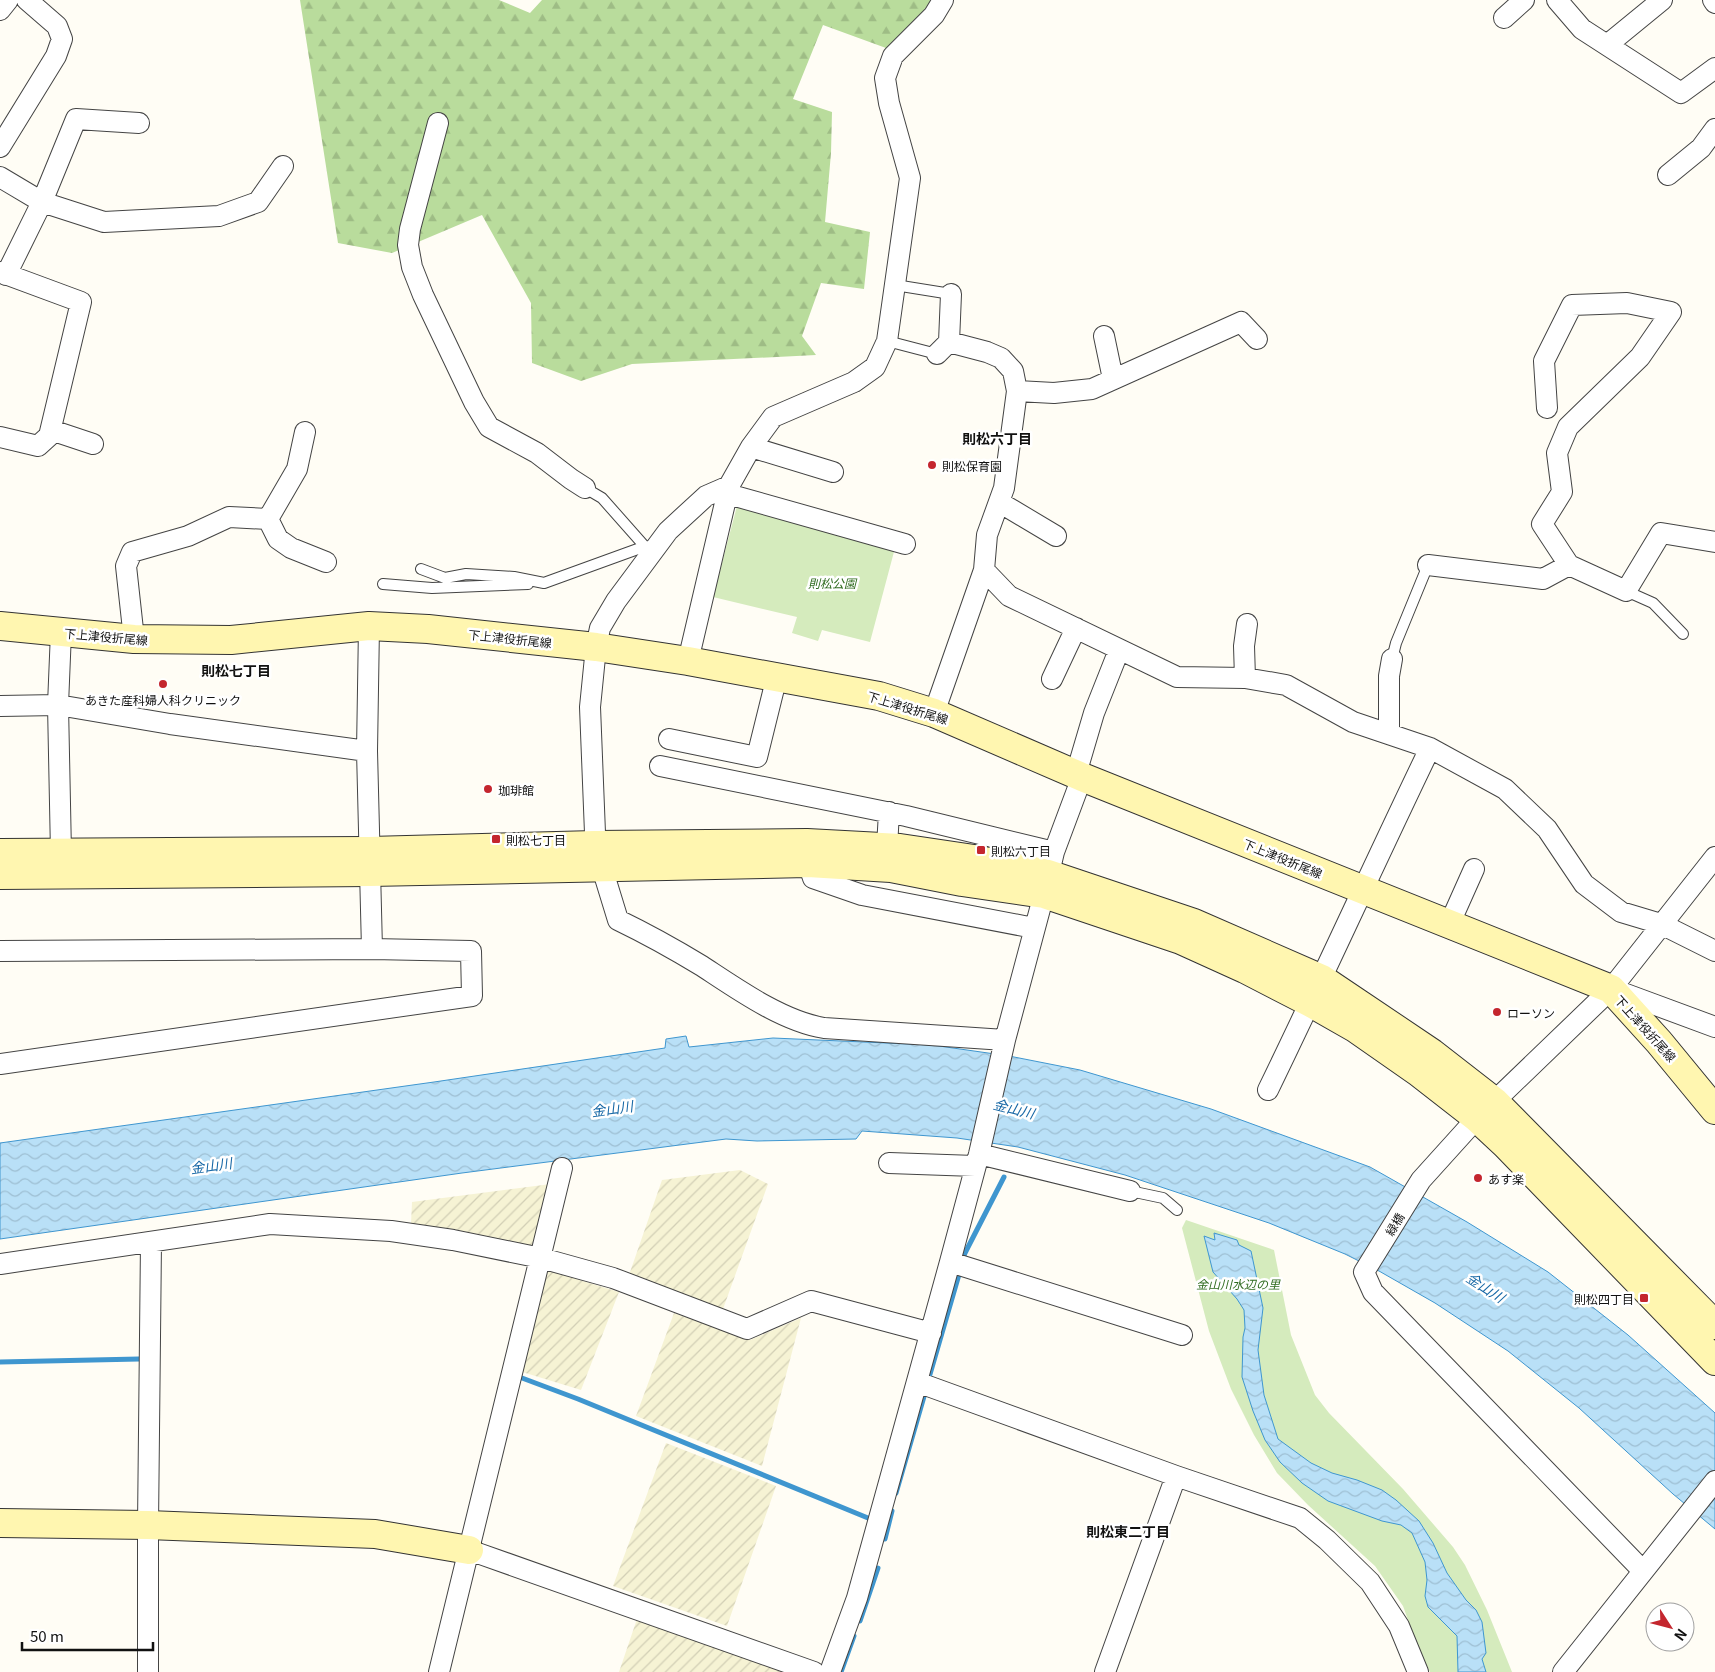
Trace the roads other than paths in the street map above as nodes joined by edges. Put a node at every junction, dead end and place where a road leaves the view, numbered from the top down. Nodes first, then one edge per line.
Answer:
1 (8, 0) edge
2 (27, 0) edge
3 (943, 0) edge
4 (1524, 0) edge
5 (1557, 0) edge
6 (1662, 0) edge
7 (0, 10) edge
8 (1504, 18) dead end
9 (1607, 45) junction
10 (1715, 68) edge
11 (139, 123) dead end
12 (438, 124) dead end
13 (1715, 129) edge
14 (0, 147) edge
15 (283, 166) dead end
16 (1668, 174) dead end
17 (0, 177) edge
18 (42, 202) junction
19 (3, 273) edge
20 (895, 285) junction
21 (951, 294) joint
22 (1104, 336) dead end
23 (1257, 339) dead end
24 (887, 341) junction
25 (943, 348) junction
26 (1113, 379) junction
27 (1017, 391) junction
28 (1547, 408) dead end
29 (51, 430) junction
30 (305, 432) dead end
31 (0, 437) edge
32 (93, 444) dead end
33 (751, 446) junction
34 (833, 472) dead end
35 (585, 488) joint
36 (728, 490) junction
37 (999, 502) junction
38 (268, 519) junction
39 (1056, 536) dead end
40 (1715, 542) edge
41 (905, 544) dead end
42 (648, 550) junction
43 (326, 562) dead end
44 (1428, 565) joint
45 (1569, 565) junction
46 (421, 569) dead end
47 (984, 570) junction
48 (544, 583) junction
49 (384, 584) dead end
50 (1626, 591) junction
51 (1247, 624) dead end
52 (0, 626) edge
53 (369, 626) junction
54 (1076, 628) junction
55 (61, 632) junction
56 (1683, 634) dead end
57 (134, 639) junction
58 (596, 647) junction
59 (1120, 650) junction
60 (1392, 659) joint
61 (688, 661) junction
62 (777, 676) junction
63 (1052, 678) dead end
64 (1245, 678) junction
65 (58, 705) junction
66 (0, 706) edge
67 (934, 713) junction
68 (1389, 734) junction
69 (669, 739) dead end
70 (1430, 748) junction
71 (367, 751) junction
72 (660, 766) dead end
73 (1079, 775) junction
74 (889, 812) junction
75 (887, 847) junction
76 (0, 853) edge
77 (62, 853) junction
78 (599, 856) junction
79 (1715, 857) edge
80 (370, 861) junction
81 (808, 863) junction
82 (1474, 870) dead end
83 (1049, 873) junction
84 (0, 875) edge
85 (1362, 890) junction
86 (1660, 924) junction
87 (1449, 925) junction
88 (1034, 928) junction
89 (372, 949) junction
90 (1715, 951) edge
91 (0, 952) edge
92 (1610, 989) junction
93 (1317, 991) junction
94 (1715, 1028) edge
95 (1005, 1044) junction
96 (0, 1064) edge
97 (1268, 1090) dead end
98 (1486, 1110) junction
99 (1715, 1110) edge
100 (978, 1156) junction
101 (889, 1163) dead end
102 (562, 1168) dead end
103 (1130, 1191) joint
104 (1177, 1210) dead end
105 (151, 1242) junction
106 (540, 1258) junction
107 (950, 1262) junction
108 (0, 1264) edge
109 (1715, 1326) edge
110 (931, 1333) junction
111 (1182, 1334) dead end
112 (1715, 1360) edge
113 (917, 1382) junction
114 (1176, 1476) junction
115 (1715, 1481) edge
116 (0, 1523) edge
117 (148, 1525) junction
118 (470, 1550) junction
119 (1643, 1571) junction
120 (148, 1672) edge
121 (439, 1672) edge
122 (814, 1672) edge
123 (830, 1672) edge
124 (1105, 1672) edge
125 (1418, 1672) edge
126 (1563, 1672) edge

1 - 7 street
2 - 14 street
3 - 20 street
4 - 8 street
5 - 9 street
6 - 9 street
9 - 10 street
11 - 18 street
12 - 35 street
13 - 16 street
15 - 18 street
17 - 18 street
18 - 19 street
19 - 29 street
20 - 21 lane
20 - 24 street
21 - 25 street
22 - 26 street
23 - 26 street
24 - 25 lane
24 - 33 street
25 - 27 street
26 - 27 street
27 - 37 street
28 - 45 street
29 - 31 street
29 - 32 street
30 - 38 street
33 - 34 street
33 - 36 street
35 - 42 lane
36 - 41 street
36 - 42 street
36 - 61 street
37 - 39 street
37 - 47 street
38 - 43 street
38 - 57 street
40 - 50 street
42 - 48 lane
42 - 58 street
44 - 45 street
44 - 60 lane
45 - 50 street
46 - 48 lane
47 - 54 street
47 - 67 street
48 - 49 lane
50 - 56 lane
51 - 64 street
52 - 55 street, 下上津役折尾線
53 - 57 street, 下上津役折尾線
53 - 58 street, 下上津役折尾線
53 - 71 street
54 - 59 street
54 - 63 street
55 - 57 street, 下上津役折尾線
55 - 65 street
58 - 61 street, 下上津役折尾線
58 - 78 street
59 - 64 street
59 - 73 street
60 - 68 street
61 - 62 street, 下上津役折尾線
62 - 67 street, 下上津役折尾線
62 - 69 street
64 - 68 street
65 - 66 street
65 - 71 street
65 - 77 street
67 - 73 street, 下上津役折尾線
68 - 70 street
70 - 85 street
70 - 86 street
71 - 80 street
72 - 74 street
73 - 83 street
73 - 85 street, 下上津役折尾線
74 - 75 street
74 - 83 street
75 - 78 street
75 - 83 street
76 - 77 street
77 - 80 street
78 - 80 street
78 - 81 street
78 - 95 street
79 - 86 street, 緑橋
80 - 84 street
80 - 89 street
81 - 83 street
81 - 88 street
82 - 87 street
83 - 88 street
83 - 93 street
85 - 87 street, 下上津役折尾線
85 - 93 street
86 - 90 street
86 - 92 street, 緑橋
87 - 92 street, 下上津役折尾線
88 - 95 street
89 - 91 street
89 - 96 street
92 - 94 street
92 - 98 street, 緑橋
92 - 99 street, 下上津役折尾線
93 - 97 street
93 - 98 street
95 - 100 street
98 - 109 street
98 - 112 street
98 - 119 street, 緑橋
100 - 101 street
100 - 103 street
100 - 107 street
102 - 106 street
103 - 104 lane
105 - 106 street
105 - 108 street
105 - 117 street
106 - 110 street
106 - 118 street
107 - 110 street
107 - 111 street
110 - 113 street
113 - 114 street
113 - 123 street
114 - 124 street
114 - 125 street
115 - 119 street
116 - 117 street
117 - 118 street
117 - 120 street
118 - 121 street
118 - 122 street
119 - 126 street

